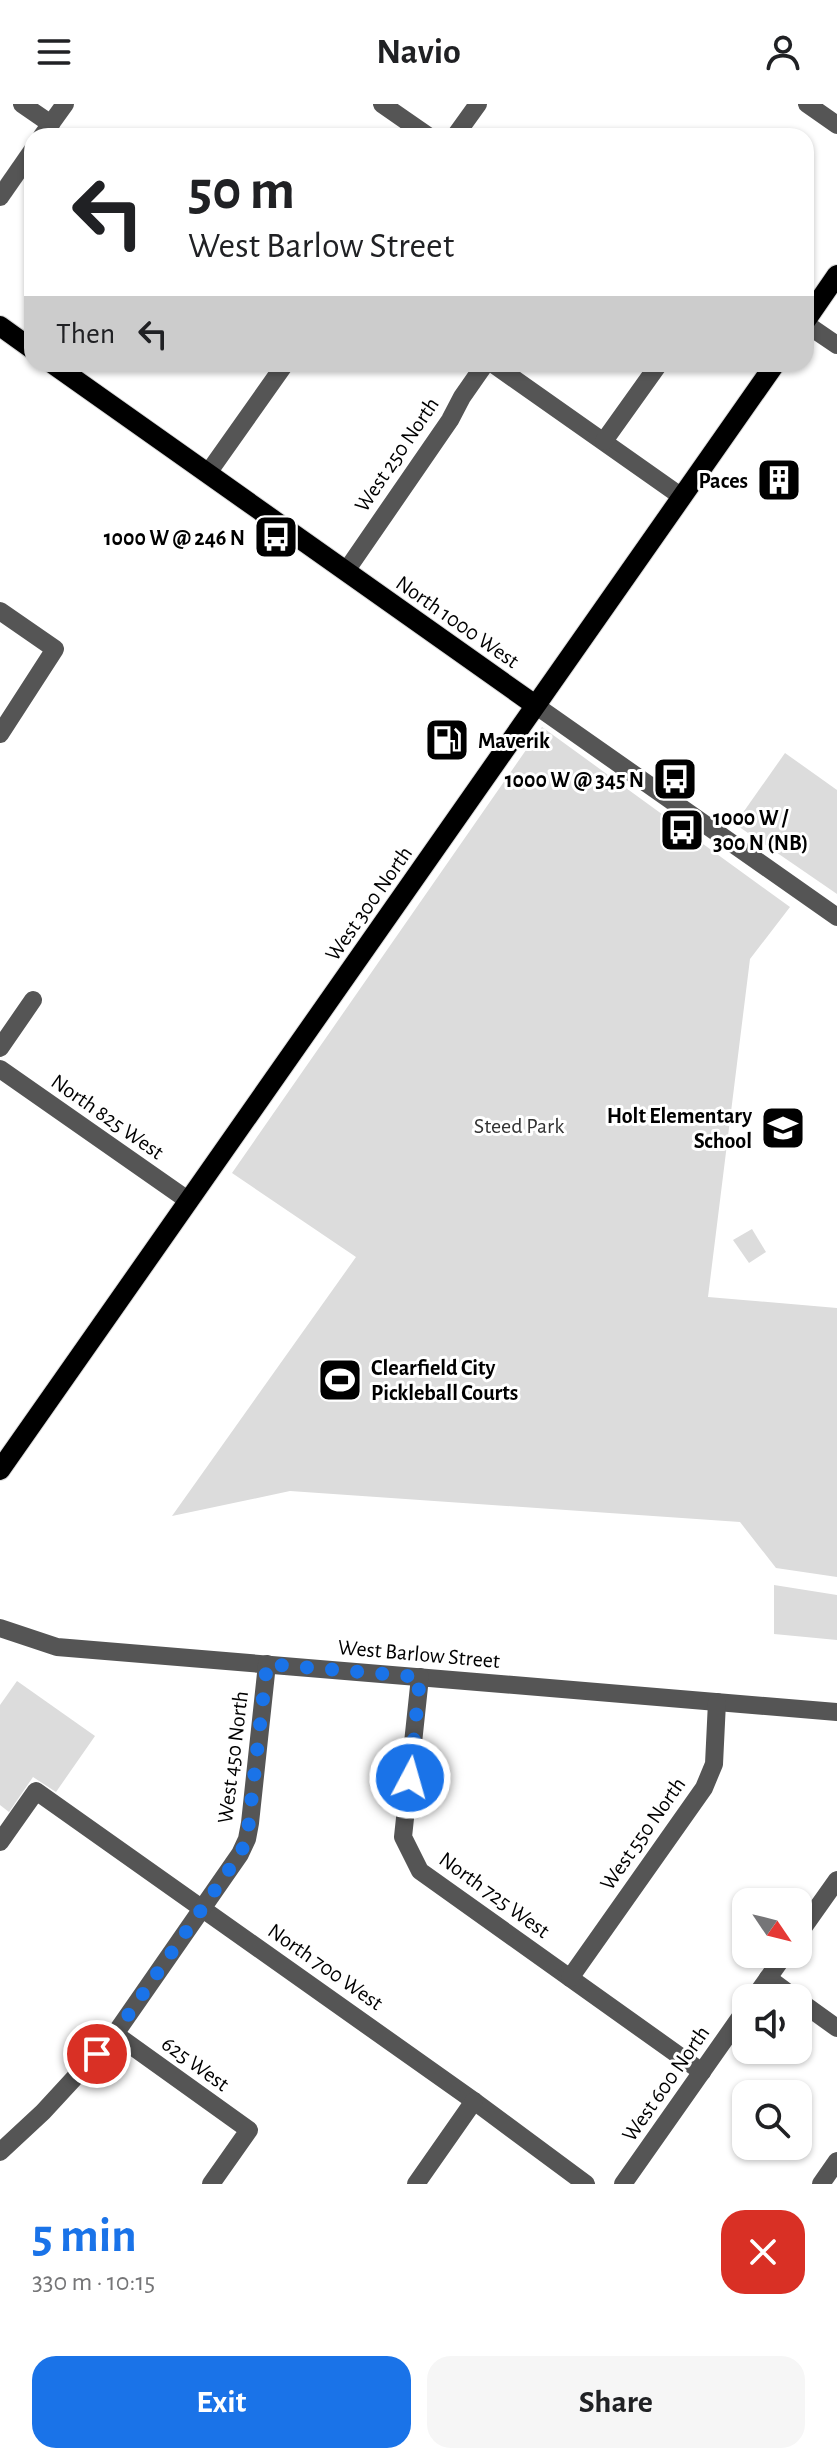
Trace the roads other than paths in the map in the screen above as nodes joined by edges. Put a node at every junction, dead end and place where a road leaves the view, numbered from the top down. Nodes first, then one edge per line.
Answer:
1 (22, 104) edge
2 (65, 104) edge
3 (382, 104) edge
4 (478, 104) edge
5 (807, 104) edge
6 (837, 125) edge
7 (45, 128) edge
8 (48, 128) edge
9 (416, 128) edge
10 (461, 128) edge
11 (24, 162) edge
12 (0, 197) edge
13 (837, 275) edge
14 (814, 310) edge
15 (0, 326) edge
16 (814, 328) edge
17 (24, 343) edge
18 (837, 345) edge
19 (64, 372) edge
20 (279, 372) edge
21 (479, 372) edge
22 (505, 372) edge
23 (653, 372) edge
24 (769, 372) edge
25 (604, 441) junction
26 (208, 473) junction
27 (682, 497) junction
28 (346, 571) junction
29 (0, 611) edge
30 (535, 705) junction
31 (0, 734) edge
32 (837, 917) edge
33 (33, 1000) dead end
34 (0, 1048) edge
35 (0, 1069) edge
36 (189, 1201) junction
37 (0, 1470) edge
38 (0, 1628) edge
39 (267, 1664) junction
40 (420, 1677) junction
41 (717, 1702) junction
42 (837, 1712) edge
43 (0, 1842) edge
44 (837, 1880) edge
45 (202, 1907) junction
46 (812, 1915) edge
47 (775, 1968) edge
48 (570, 1978) junction
49 (768, 1978) junction
50 (764, 1984) edge
51 (776, 1984) edge
52 (812, 2010) edge
53 (837, 2028) edge
54 (732, 2029) edge
55 (115, 2034) junction
56 (702, 2072) junction
57 (474, 2101) junction
58 (0, 2152) edge
59 (837, 2161) edge
60 (211, 2184) edge
61 (416, 2184) edge
62 (586, 2184) edge
63 (623, 2184) edge
64 (821, 2184) edge

1 - 7 street
2 - 8 street
3 - 9 street
4 - 10 street
5 - 6 street
11 - 12 street
13 - 14 main road
15 - 17 main road
16 - 18 street
19 - 26 main road, North 1000 West
20 - 26 street
21 - 28 street, West 250 North
22 - 25 street
23 - 25 street
24 - 27 main road, West 300 North
25 - 27 street
26 - 28 main road, North 1000 West
27 - 30 main road, West 300 North
28 - 30 main road, North 1000 West
29 - 31 street
30 - 32 street, North 1000 West
30 - 36 main road, West 300 North
33 - 34 street
35 - 36 street, North 825 West
36 - 37 main road, West 300 North
38 - 39 street, West Barlow Street
39 - 40 street, West Barlow Street
39 - 45 street, West 450 North
40 - 41 street, West Barlow Street
40 - 48 street, North 725 West
41 - 42 street, West Barlow Street
41 - 48 street, West 550 North
43 - 45 street, North 700 West
44 - 46 street
45 - 55 street, West 450 North
45 - 57 street, North 700 West
47 - 49 street
48 - 56 street, North 725 West
49 - 50 street
49 - 51 street
52 - 53 street
54 - 56 street, West 600 North
55 - 58 street, West 450 North
55 - 60 street, 625 West
56 - 63 street, West 600 North
57 - 61 street
57 - 62 street, North 700 West
59 - 64 street

